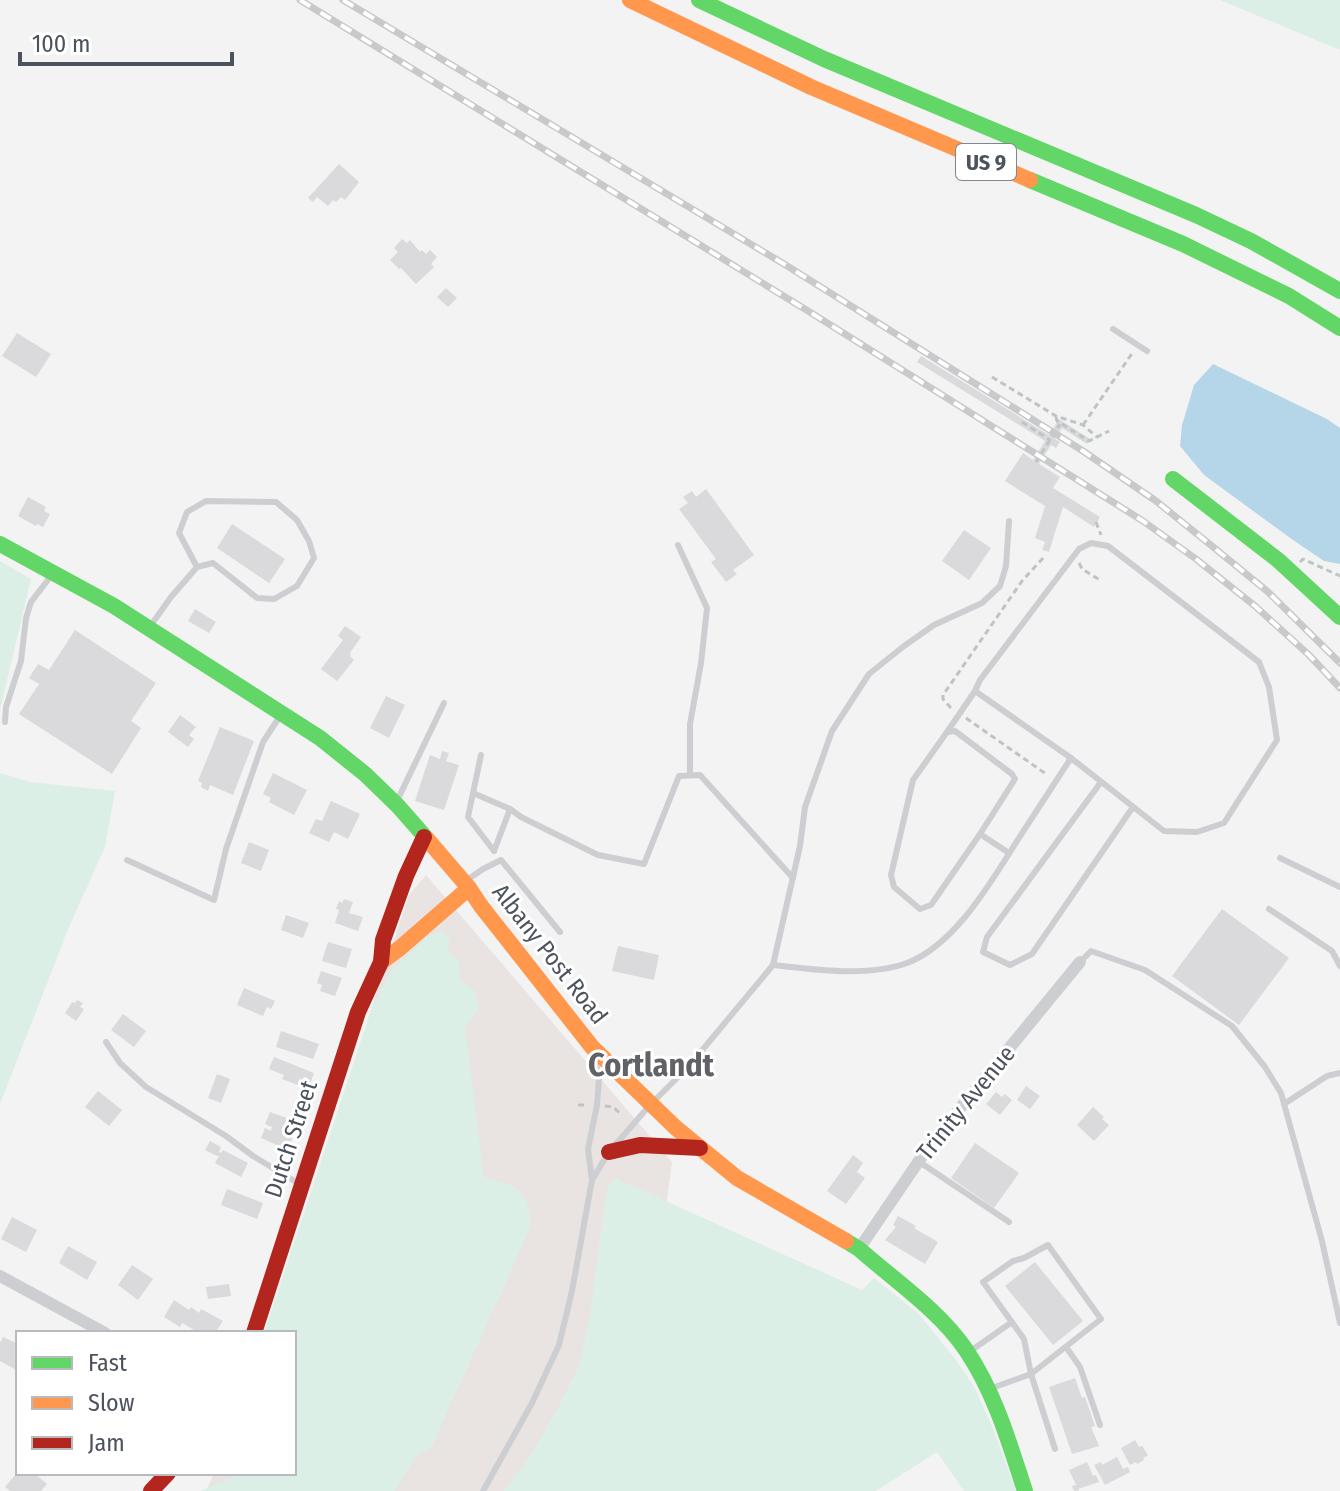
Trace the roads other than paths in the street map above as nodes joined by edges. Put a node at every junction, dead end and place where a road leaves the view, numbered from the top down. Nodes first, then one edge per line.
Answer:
1 (630, 0) edge
2 (699, 0) edge
3 (1340, 291) edge
4 (1340, 328) edge
5 (1113, 329) dead end
6 (1147, 351) dead end
7 (1173, 479) dead end
8 (1009, 521) dead end
9 (0, 544) edge
10 (678, 545) dead end
11 (197, 567) junction
12 (53, 573) junction
13 (1340, 617) edge
14 (149, 628) junction
15 (975, 691) junction
16 (444, 703) dead end
17 (282, 713) junction
18 (5, 722) dead end
19 (947, 732) junction
20 (481, 755) dead end
21 (1071, 758) junction
22 (690, 775) junction
23 (1101, 782) junction
24 (473, 793) junction
25 (396, 805) junction
26 (1133, 807) junction
27 (510, 809) junction
28 (980, 834) junction
29 (424, 837) junction
30 (494, 851) junction
31 (1009, 853) junction
32 (1280, 858) dead end
33 (127, 860) dead end
34 (501, 860) junction
35 (793, 878) junction
36 (467, 885) junction
37 (1340, 887) edge
38 (1269, 909) dead end
39 (560, 932) dead end
40 (381, 962) junction
41 (1080, 962) joint
42 (773, 965) junction
43 (1340, 966) edge
44 (106, 1042) dead end
45 (592, 1047) junction
46 (1340, 1073) edge
47 (1284, 1104) junction
48 (650, 1105) junction
49 (700, 1148) junction
50 (609, 1152) junction
51 (918, 1161) junction
52 (592, 1180) junction
53 (301, 1186) junction
54 (1009, 1222) dead end
55 (859, 1249) junction
56 (0, 1276) edge
57 (1012, 1322) junction
58 (1340, 1323) edge
59 (101, 1331) edge
60 (255, 1331) edge
61 (1066, 1347) junction
62 (968, 1353) junction
63 (1031, 1374) junction
64 (989, 1389) junction
65 (1100, 1425) dead end
66 (1055, 1449) dead end
67 (166, 1475) edge
68 (151, 1491) edge
69 (483, 1491) edge
70 (1025, 1491) edge

1 - 4 main road, US 9
2 - 3 main road, US 9
5 - 6 lane
7 - 13 main road
8 - 35 lane
9 - 12 main road, Albany Post Road
10 - 22 lane
11 - 11 lane
11 - 14 lane
12 - 14 main road, Albany Post Road
12 - 18 lane
14 - 17 main road, Albany Post Road
15 - 19 lane
15 - 21 lane
15 - 26 lane
16 - 25 lane
17 - 25 main road, Albany Post Road
17 - 33 lane
19 - 28 lane
19 - 28 lane
20 - 24 lane
21 - 23 lane
21 - 31 lane
22 - 27 lane
22 - 35 lane
23 - 26 lane
23 - 26 lane
24 - 27 lane
24 - 30 lane
25 - 29 main road, Albany Post Road
27 - 30 lane
28 - 31 lane
29 - 36 main road, Albany Post Road
29 - 40 main road
30 - 34 lane
31 - 42 lane
32 - 37 lane
34 - 36 lane
34 - 39 lane
35 - 42 lane
36 - 40 main road
36 - 45 main road, Albany Post Road
38 - 43 lane
40 - 53 main road, Dutch Street
41 - 47 lane
41 - 51 street, Trinity Avenue
42 - 48 lane
44 - 53 lane
45 - 48 main road, Albany Post Road
45 - 52 lane
46 - 47 lane
47 - 58 lane
48 - 49 main road, Albany Post Road
48 - 50 lane
49 - 50 main road
49 - 55 main road, Albany Post Road
50 - 52 lane
51 - 54 lane
51 - 55 street, Trinity Avenue
52 - 69 lane
53 - 60 main road, Dutch Street
55 - 62 main road, Albany Post Road
56 - 59 street
57 - 61 lane
57 - 62 lane
57 - 63 lane
61 - 63 lane
61 - 65 lane
62 - 64 main road, Albany Post Road
63 - 64 lane
63 - 66 lane
64 - 70 main road, Albany Post Road
67 - 68 main road

